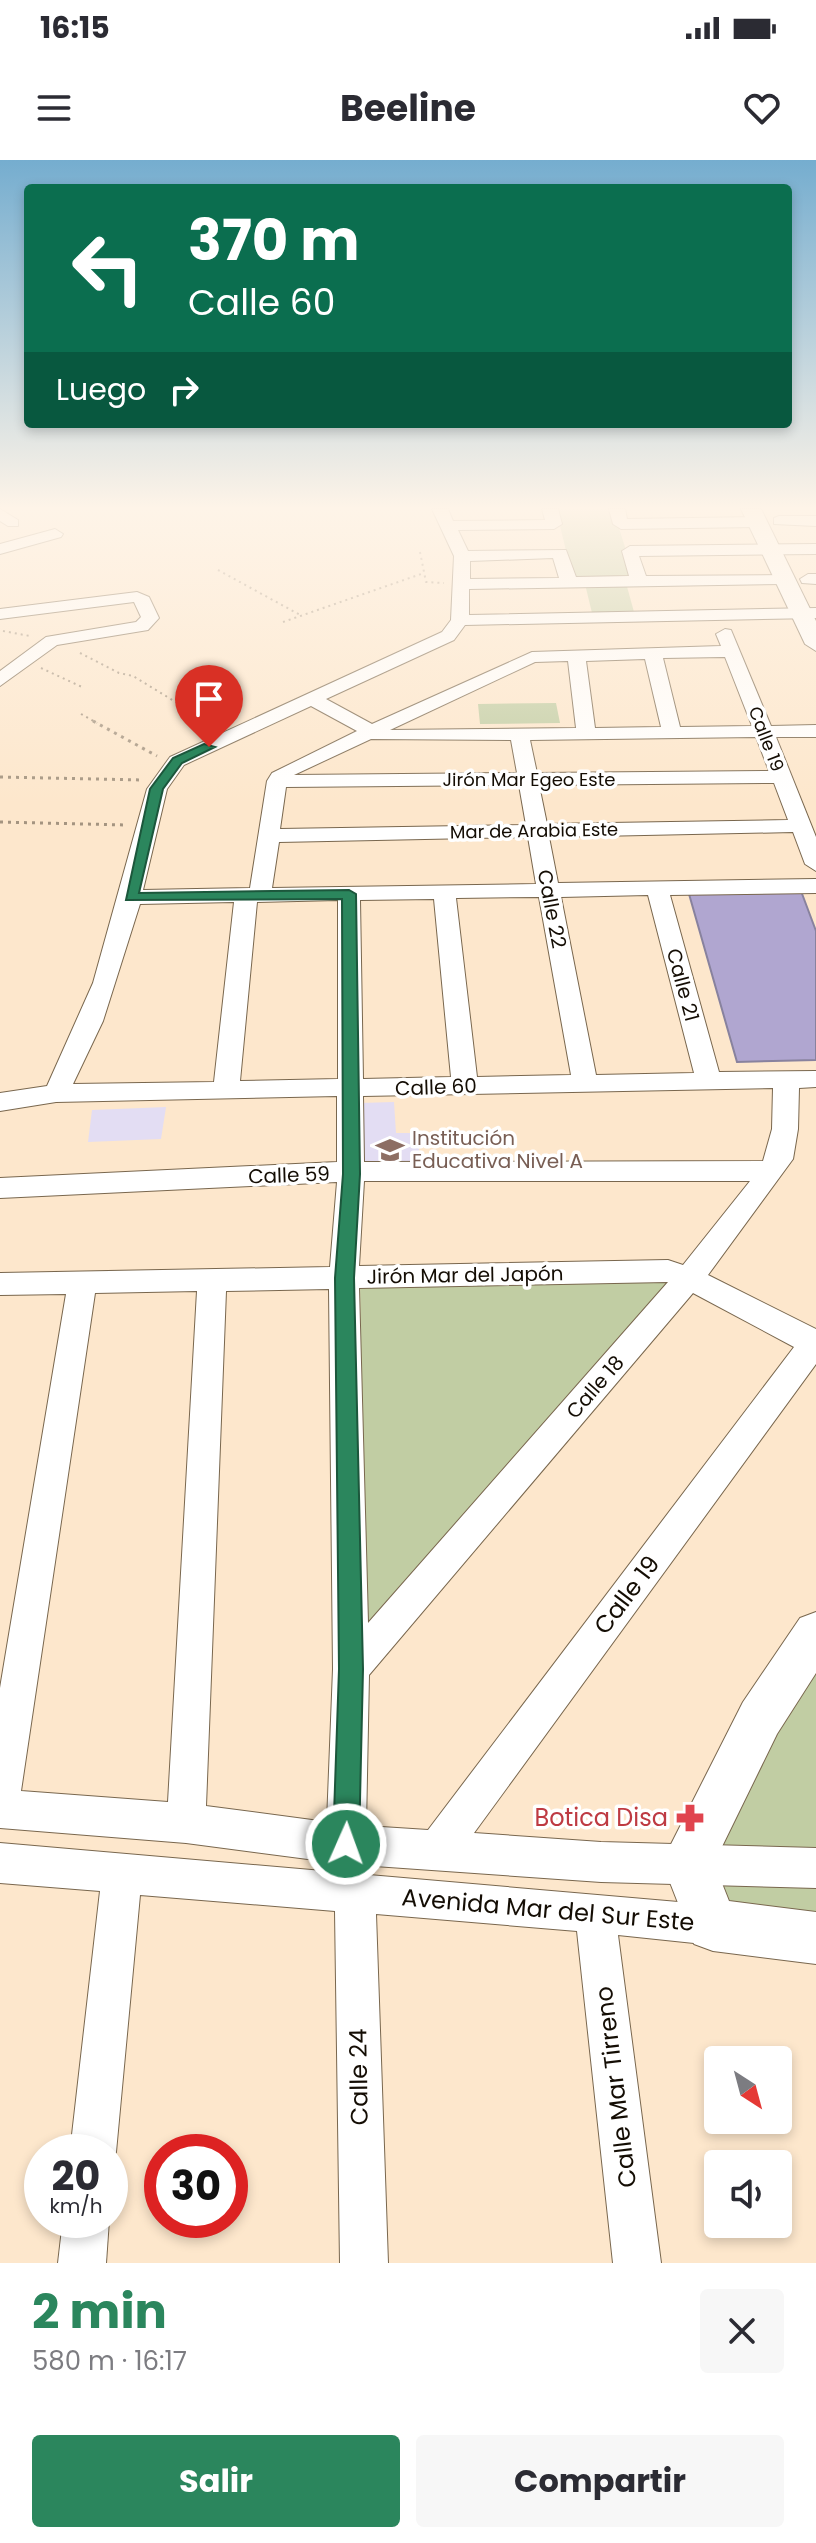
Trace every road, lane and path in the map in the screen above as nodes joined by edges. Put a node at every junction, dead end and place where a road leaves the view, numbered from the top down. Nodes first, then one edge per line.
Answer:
1 (55, 607) edge
2 (146, 607) edge
3 (286, 607) edge
4 (327, 607) edge
5 (458, 607) edge
6 (808, 613) edge
7 (0, 614) edge
8 (717, 615) junction
9 (302, 616) junction
10 (283, 622) dead end
11 (454, 628) junction
12 (0, 630) edge
13 (52, 641) junction
14 (816, 644) edge
15 (733, 651) junction
16 (652, 652) junction
17 (576, 653) junction
18 (19, 663) junction
19 (0, 680) edge
20 (82, 687) dead end
21 (311, 699) junction
22 (81, 714) dead end
23 (816, 731) edge
24 (368, 732) junction
25 (672, 732) junction
26 (763, 732) junction
27 (519, 733) junction
28 (586, 733) junction
29 (231, 736) junction
30 (167, 773) junction
31 (0, 777) edge
32 (781, 777) junction
33 (525, 780) junction
34 (277, 781) junction
35 (0, 822) edge
36 (148, 825) junction
37 (800, 826) junction
38 (535, 831) junction
39 (269, 836) junction
40 (816, 864) edge
41 (816, 886) edge
42 (657, 888) junction
43 (549, 890) junction
44 (444, 892) junction
45 (349, 894) junction
46 (253, 895) junction
47 (131, 897) junction
48 (801, 1080) edge
49 (709, 1082) junction
50 (585, 1084) junction
51 (465, 1086) junction
52 (349, 1090) junction
53 (226, 1091) junction
54 (56, 1093) junction
55 (0, 1102) edge
56 (771, 1171) junction
57 (351, 1174) junction
58 (0, 1188) edge
59 (344, 1278) junction
60 (689, 1278) junction
61 (212, 1281) junction
62 (82, 1283) junction
63 (0, 1284) edge
64 (815, 1343) edge
65 (816, 1633) edge
66 (351, 1669) junction
67 (0, 1806) edge
68 (186, 1823) junction
69 (346, 1844) junction
70 (438, 1849) junction
71 (688, 1862) junction
72 (0, 1863) edge
73 (816, 1868) edge
74 (122, 1873) junction
75 (355, 1892) junction
76 (595, 1912) junction
77 (713, 1925) junction
78 (816, 1938) edge
79 (95, 2134) edge
80 (84, 2238) edge
81 (82, 2263) edge
82 (364, 2263) edge
83 (637, 2263) edge

1 - 7 street
2 - 13 street
3 - 9 path
4 - 9 path
5 - 11 street
6 - 8 street
6 - 14 main road
8 - 11 street
8 - 15 street, Calle 19
9 - 10 path
11 - 21 street
12 - 13 path
13 - 18 street
13 - 29 path
15 - 16 street
15 - 26 street, Calle 19
16 - 17 street
16 - 25 street
17 - 24 street
17 - 28 street
18 - 19 street
18 - 20 path
21 - 24 street
21 - 29 street
22 - 30 path
23 - 26 street
24 - 27 street
24 - 34 street
25 - 26 street
25 - 28 street
26 - 32 street, Calle 19
27 - 28 street
27 - 33 street, Calle 22
29 - 30 street
30 - 31 path
30 - 36 street
32 - 33 street, Jirón Mar Egeo Este
32 - 37 street, Calle 19
33 - 34 street, Jirón Mar Egeo Este
33 - 38 street, Calle 22
34 - 39 street
35 - 36 path
36 - 47 street
37 - 38 street, Mar de Arabia Este
37 - 40 street, Calle 19
38 - 39 street, Mar de Arabia Este
38 - 43 street, Calle 22
39 - 46 street
41 - 42 street
42 - 43 street
42 - 49 street, Calle 21
43 - 44 street
43 - 50 street, Calle 22
44 - 45 street
44 - 51 street
45 - 46 street
45 - 52 street
46 - 47 street
46 - 53 street
47 - 54 street
48 - 49 street, Calle 60
48 - 56 street, Calle 18
49 - 50 street, Calle 60
50 - 51 street, Calle 60
51 - 52 street, Calle 60
52 - 53 street, Calle 60
52 - 57 street
53 - 54 street, Calle 60
54 - 55 street, Calle 60
56 - 57 street, Calle 59
56 - 60 street, Calle 18
57 - 58 street, Calle 59
57 - 59 street
59 - 60 street, Jirón Mar del Japón
59 - 61 street, Jirón Mar del Japón
59 - 66 street
60 - 64 street, Jirón Mar del Japón
60 - 66 street, Calle 18
61 - 62 street, Jirón Mar del Japón
61 - 68 street
62 - 63 street, Jirón Mar del Japón
62 - 67 street
64 - 70 street, Calle 19
65 - 71 main road
66 - 69 street
67 - 68 street
68 - 69 street
69 - 70 street
70 - 71 street
71 - 73 street
71 - 77 main road, Avenida Mar del Sur Este
72 - 74 street, Avenida Mar del Sur Este
74 - 75 street, Avenida Mar del Sur Este
74 - 79 street
75 - 76 street, Avenida Mar del Sur Este
75 - 82 street, Calle 24
76 - 77 street, Avenida Mar del Sur Este
76 - 83 street, Calle Mar Tirreno
77 - 78 main road, Avenida Mar del Sur Este
80 - 81 street

